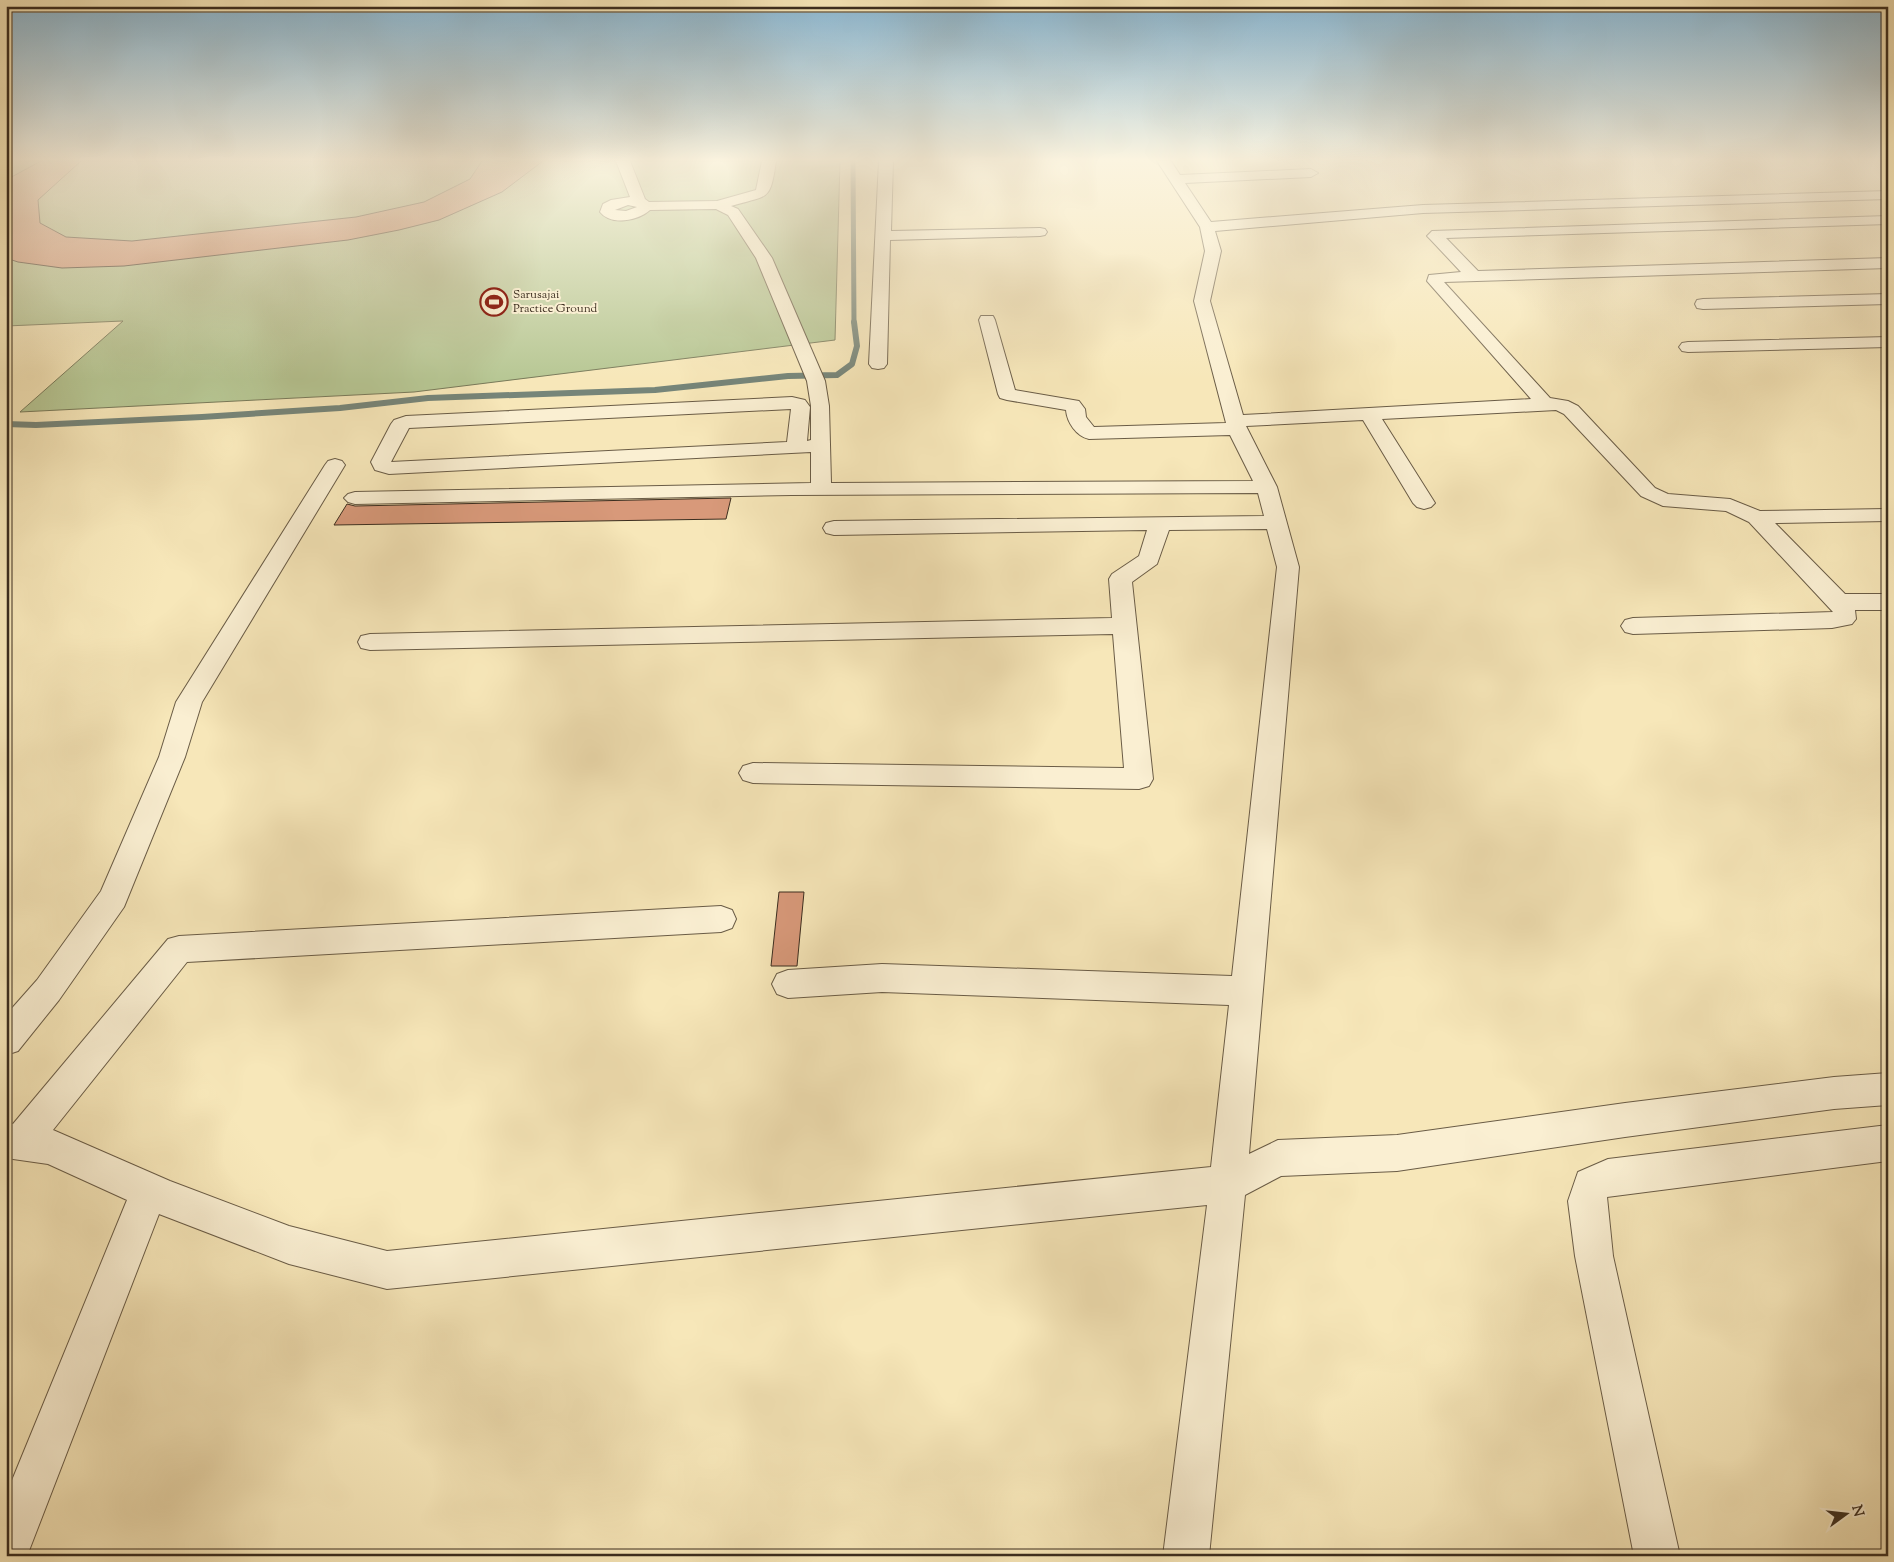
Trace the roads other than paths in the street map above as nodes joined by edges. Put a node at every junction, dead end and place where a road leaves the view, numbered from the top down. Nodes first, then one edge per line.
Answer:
1 (748, 234) edge
2 (966, 234) edge
3 (1209, 234) edge
4 (1440, 234) edge
5 (883, 236) joint
6 (1888, 263) edge
7 (1474, 276) junction
8 (1888, 299) edge
9 (1703, 304) dead end
10 (987, 320) dead end
11 (1888, 342) edge
12 (1688, 348) dead end
13 (878, 364) dead end
14 (1544, 404) junction
15 (1369, 413) junction
16 (1236, 425) junction
17 (821, 446) junction
18 (796, 448) junction
19 (335, 465) dead end
20 (1267, 487) junction
21 (821, 489) junction
22 (355, 498) dead end
23 (1424, 503) dead end
24 (1888, 515) edge
25 (1758, 517) junction
26 (1276, 522) junction
27 (1160, 524) junction
28 (834, 528) dead end
29 (1840, 602) junction
30 (1888, 602) edge
31 (1125, 626) junction
32 (1633, 626) dead end
33 (370, 642) dead end
34 (753, 773) dead end
35 (721, 919) dead end
36 (788, 984) dead end
37 (1247, 991) junction
38 (6, 1040) edge
39 (1888, 1089) edge
40 (14, 1141) edge
41 (1888, 1143) edge
42 (1228, 1184) junction
43 (149, 1191) junction
44 (6, 1552) edge
45 (1186, 1556) edge
46 (1657, 1556) edge

1 - 17 street
2 - 5 street
3 - 16 street
4 - 7 street
5 - 13 street
6 - 7 street
7 - 14 street
8 - 9 street
10 - 16 street
11 - 12 street
14 - 15 street
14 - 25 street
15 - 16 street
15 - 23 street
16 - 20 street
17 - 18 street
17 - 21 street
18 - 18 street
19 - 38 street
20 - 21 street
20 - 26 street
21 - 22 street
24 - 25 street
25 - 29 street
26 - 27 street
26 - 37 street
27 - 28 street
27 - 31 street
29 - 30 street
29 - 32 street
31 - 33 street
31 - 34 street
35 - 40 street
36 - 37 street
37 - 42 street
39 - 42 street
40 - 43 street
41 - 46 street
42 - 43 street
42 - 45 street
43 - 44 street

